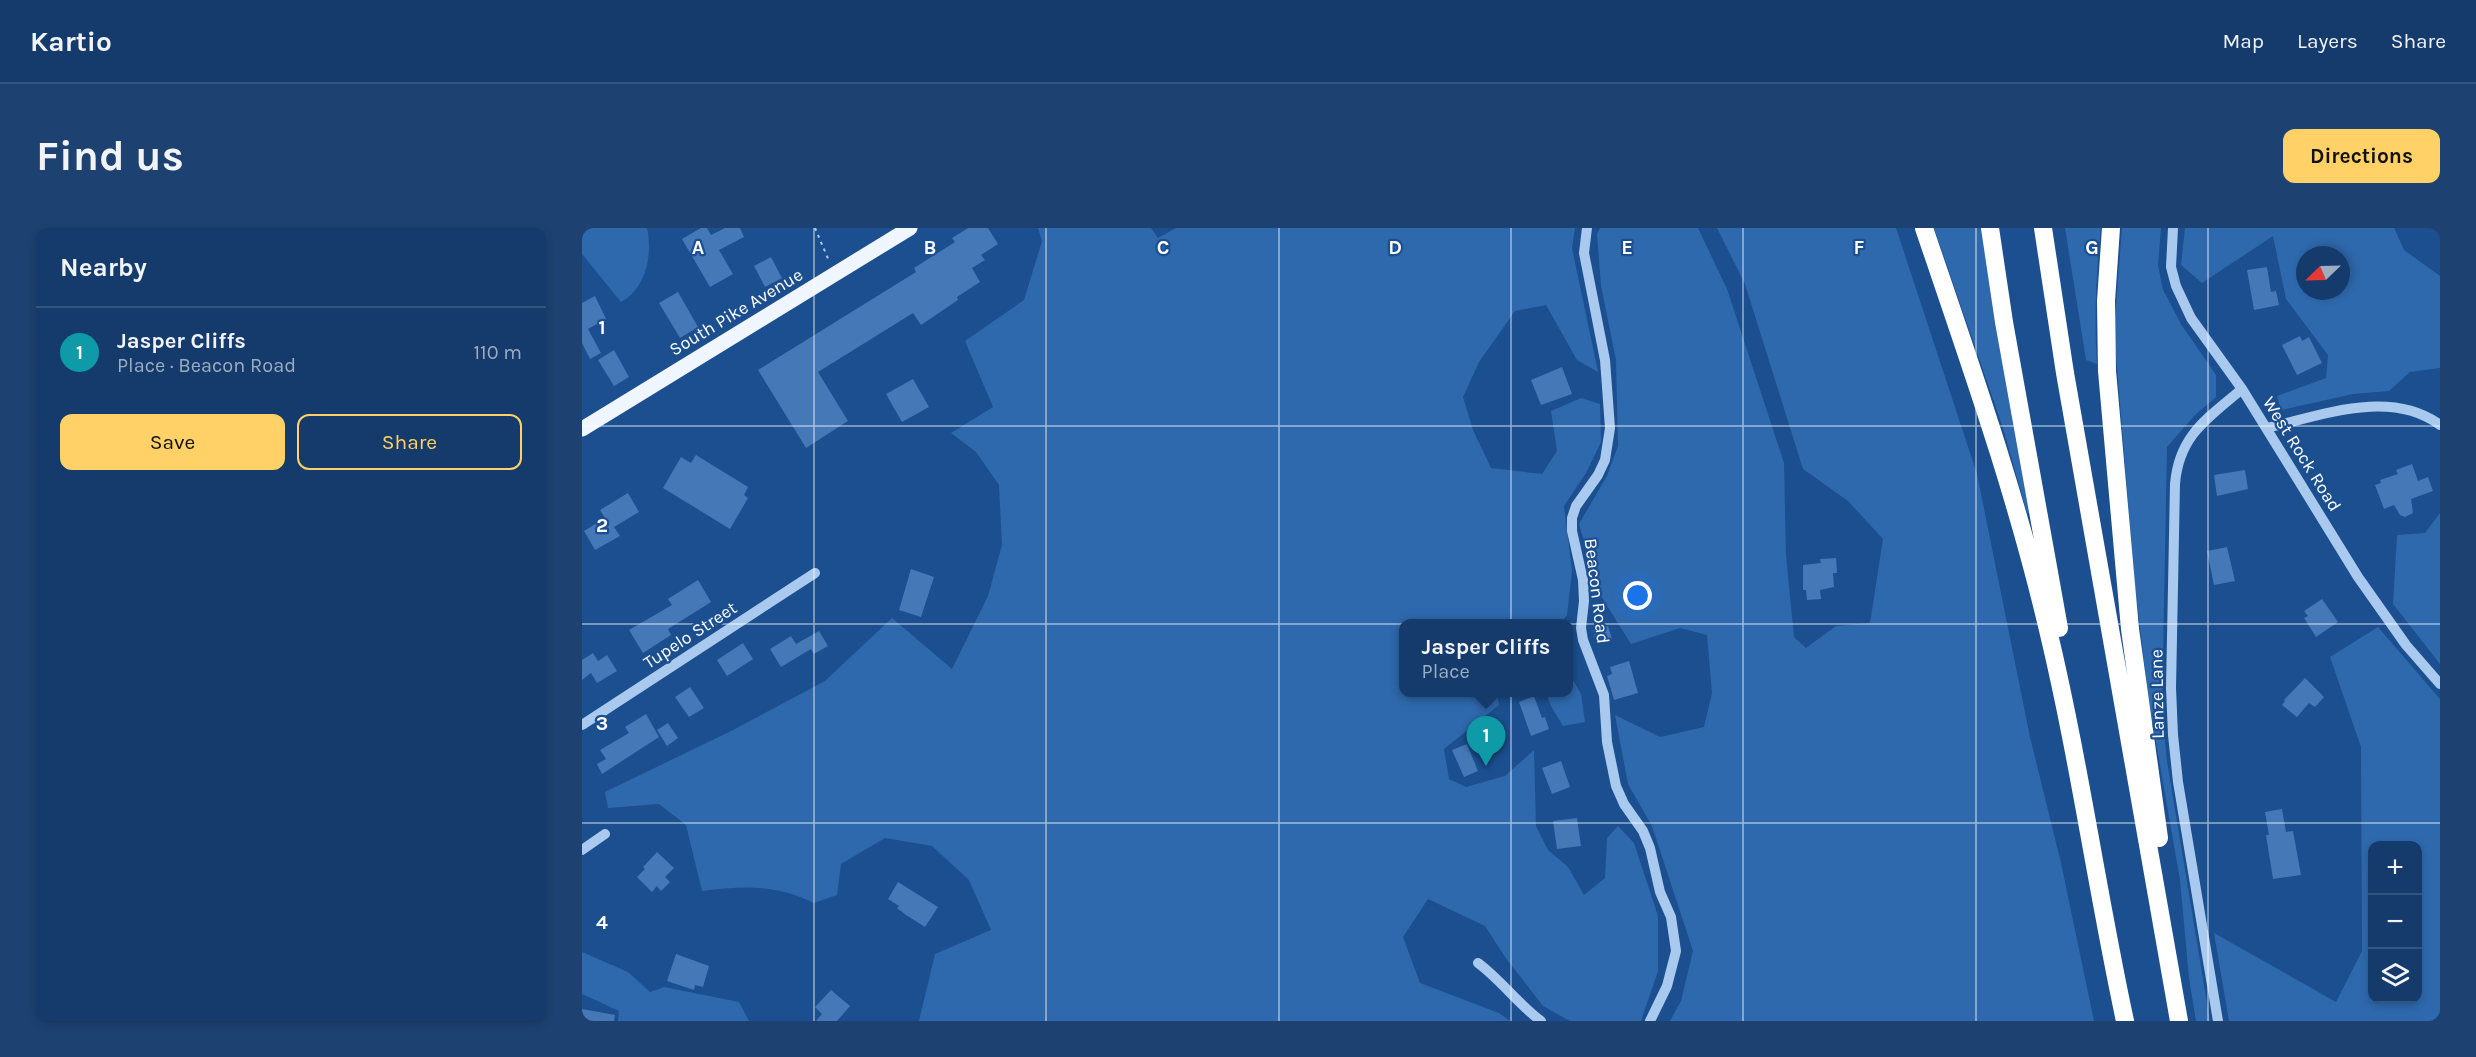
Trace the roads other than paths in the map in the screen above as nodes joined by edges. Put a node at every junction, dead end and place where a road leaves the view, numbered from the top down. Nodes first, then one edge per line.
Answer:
1 (910, 228) edge
2 (1587, 228) edge
3 (1924, 228) edge
4 (1990, 228) edge
5 (2043, 228) edge
6 (2111, 228) edge
7 (2173, 228) edge
8 (2242, 389) junction
9 (2440, 425) edge
10 (2266, 428) junction
11 (582, 429) edge
12 (815, 573) dead end
13 (2440, 684) edge
14 (582, 725) edge
15 (605, 834) dead end
16 (582, 850) edge
17 (1478, 963) dead end
18 (1541, 1021) edge
19 (1650, 1021) edge
20 (2125, 1021) edge
21 (2130, 1021) edge
22 (2179, 1021) edge
23 (2186, 1021) edge
24 (2218, 1021) edge

1 - 11 main road, South Pike Avenue
2 - 19 street, Beacon Road
3 - 20 highway
4 - 21 highway
5 - 22 highway
6 - 23 highway
7 - 8 street, West Rock Road
8 - 10 street, West Rock Road
8 - 24 street, Lanze Lane
9 - 10 street
10 - 13 street, West Rock Road
12 - 14 street, Tupelo Street
15 - 16 street
17 - 18 street

